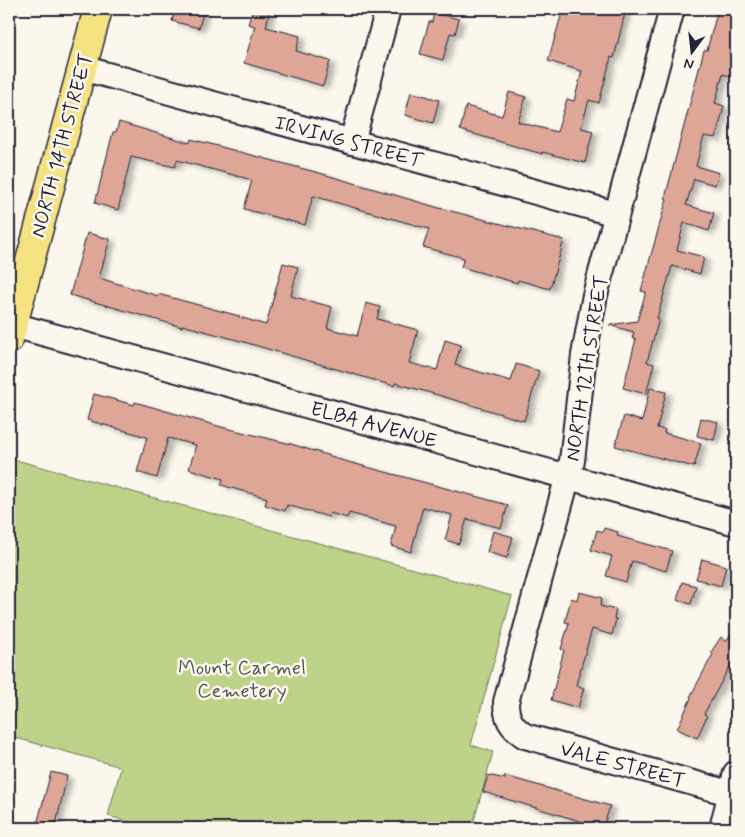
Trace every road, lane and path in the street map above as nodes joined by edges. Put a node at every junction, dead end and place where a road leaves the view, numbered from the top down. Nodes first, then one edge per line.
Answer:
1 (98, 9) edge
2 (388, 9) edge
3 (672, 9) edge
4 (82, 68) junction
5 (352, 142) junction
6 (616, 214) junction
7 (11, 332) edge
8 (568, 476) junction
9 (736, 523) edge
10 (512, 726) joint
11 (735, 787) edge
12 (722, 828) edge

1 - 4 main road, NORTH 14TH STREET
2 - 5 street
3 - 6 street, NORTH 12TH STREET
4 - 5 street, IRVING STREET
4 - 7 main road, NORTH 14TH STREET
5 - 6 street, IRVING STREET
6 - 8 street, NORTH 12TH STREET
7 - 8 street, ELBA AVENUE
8 - 9 street, ELBA AVENUE
8 - 10 street, NORTH 12TH STREET
10 - 11 street, VALE STREET
11 - 12 street

